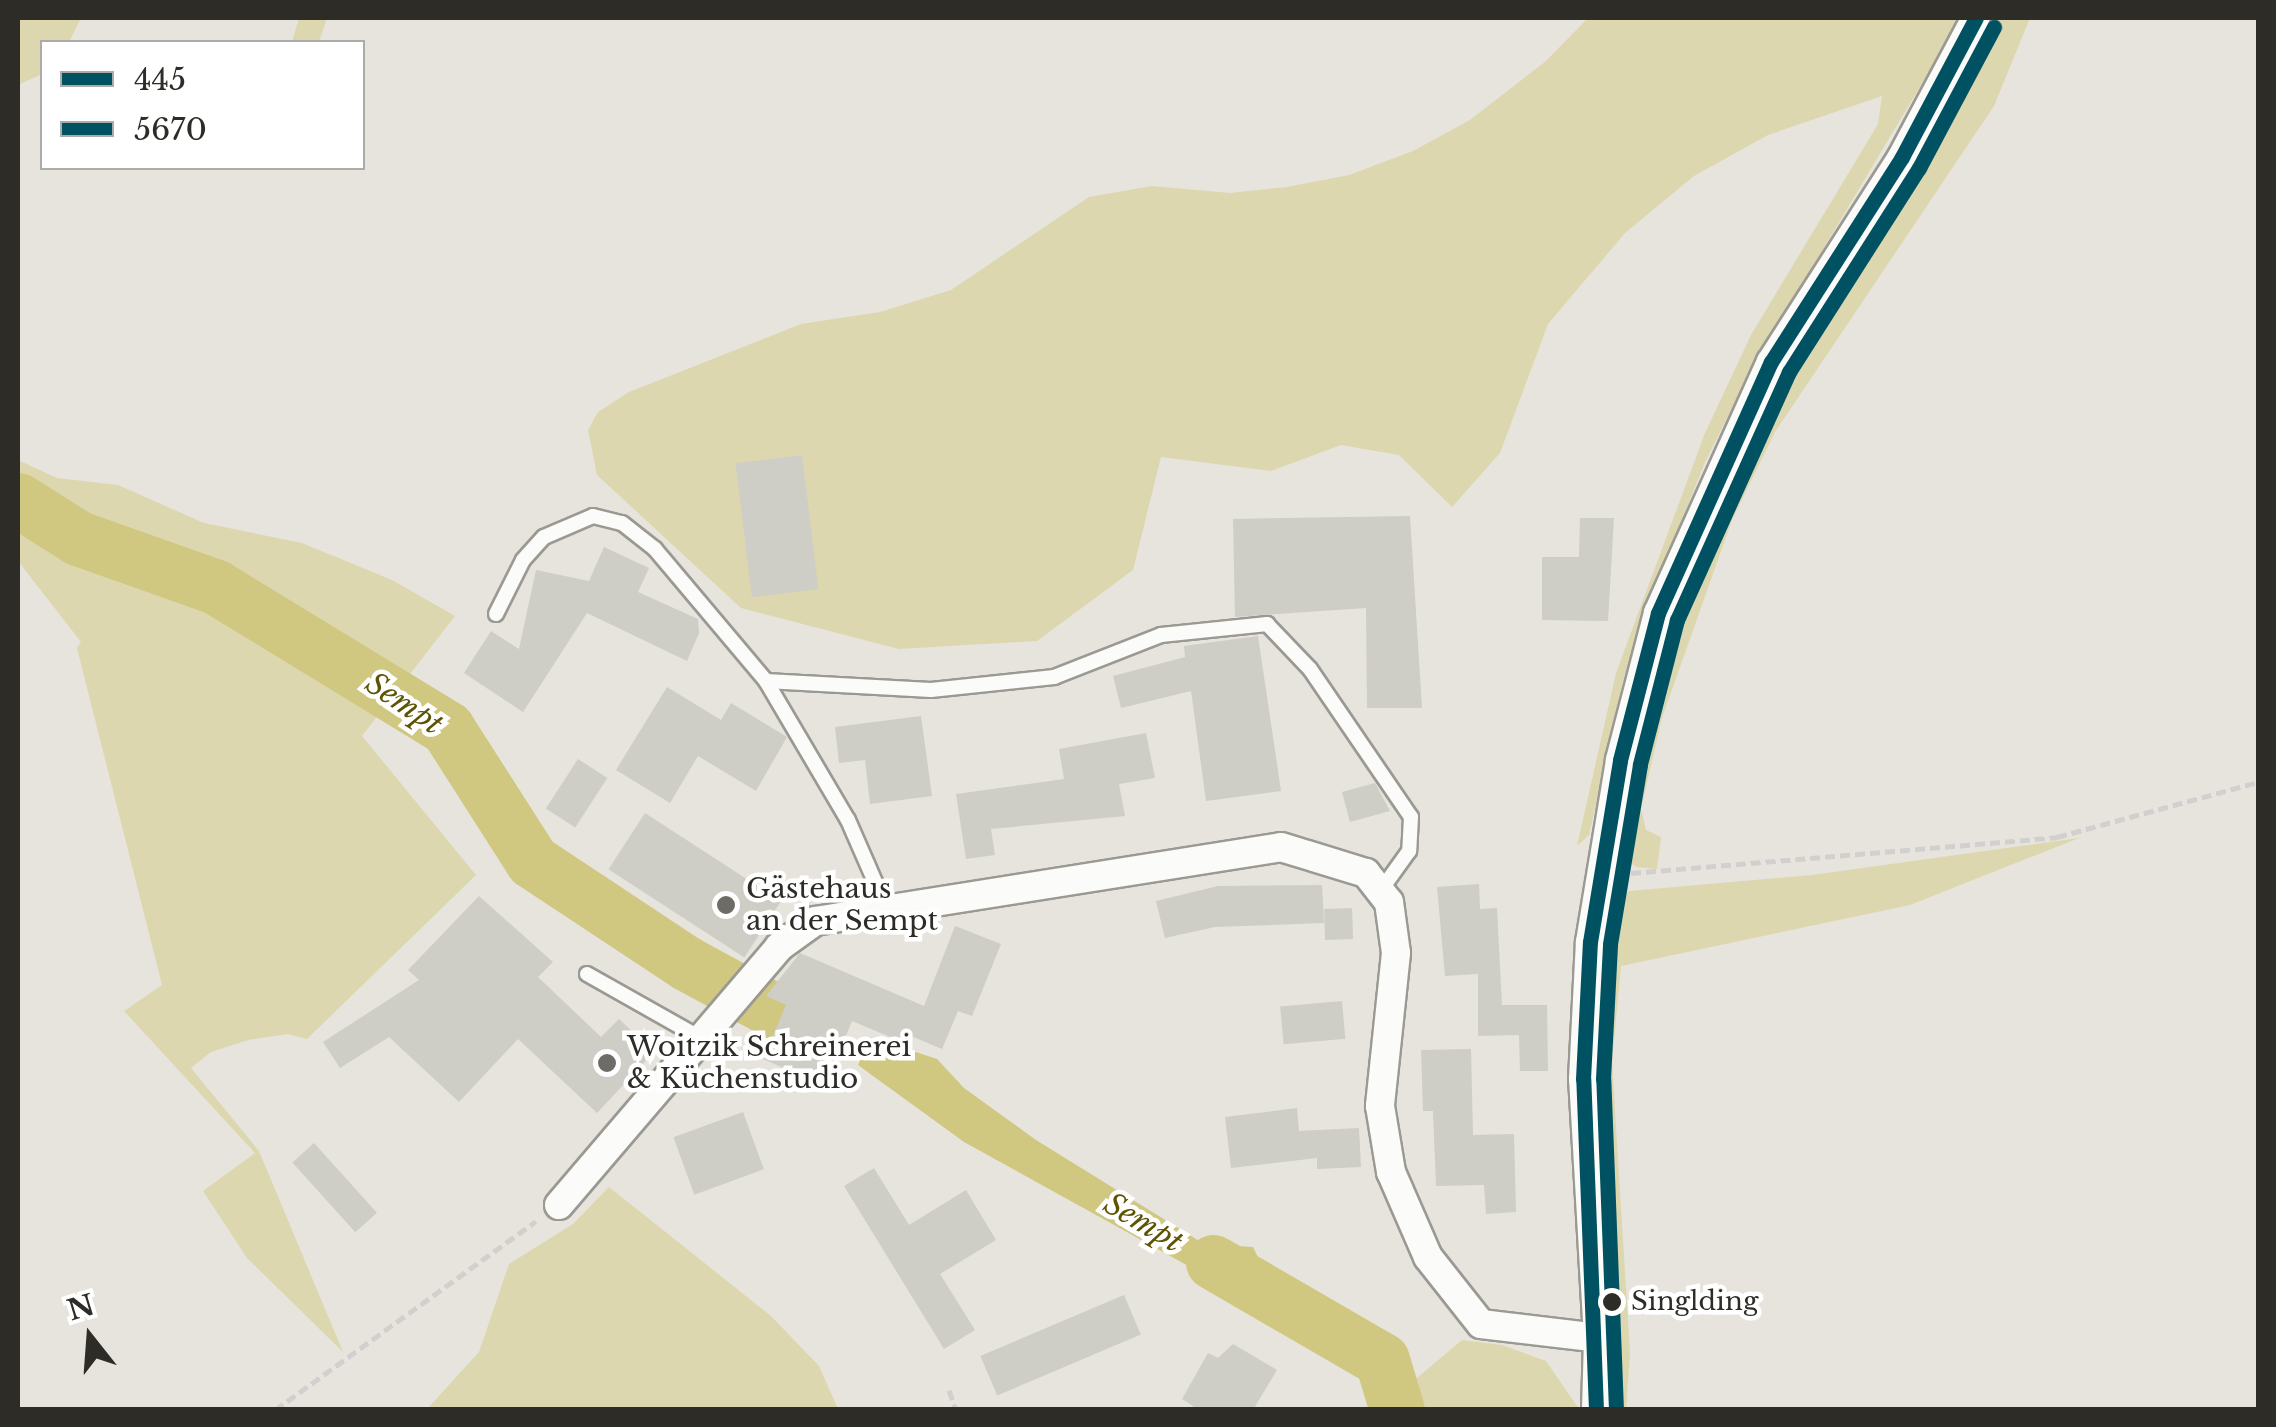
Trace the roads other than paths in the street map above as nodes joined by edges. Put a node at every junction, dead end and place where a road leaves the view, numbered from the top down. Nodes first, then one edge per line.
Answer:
1 (1976, 18) edge
2 (496, 614) dead end
3 (766, 681) junction
4 (1381, 890) junction
5 (886, 906) junction
6 (587, 974) dead end
7 (705, 1041) junction
8 (559, 1204) road end
9 (1598, 1338) junction
10 (1596, 1410) edge

1 - 9 street
2 - 3 lane
3 - 4 lane
3 - 5 lane
4 - 5 street
4 - 9 street
5 - 7 street
6 - 7 lane
7 - 8 street
9 - 10 street

